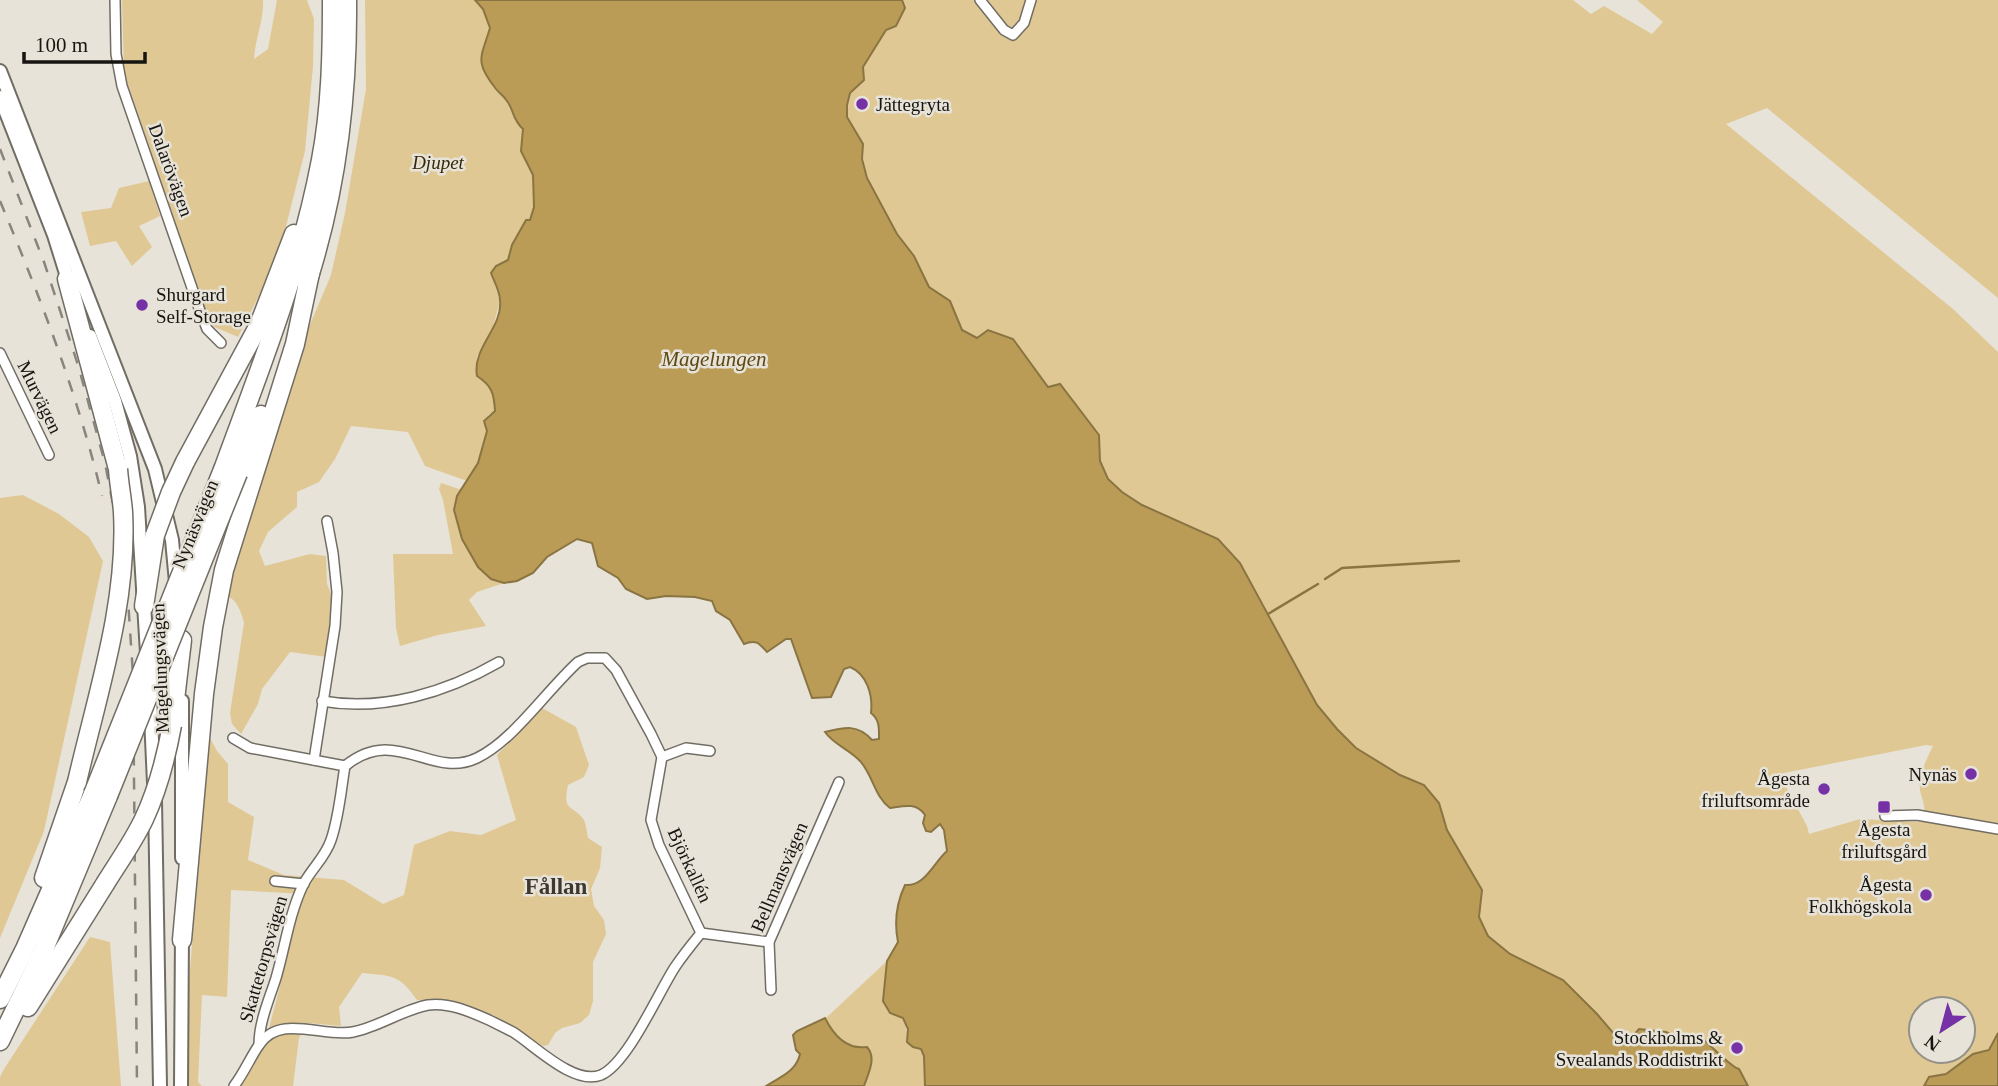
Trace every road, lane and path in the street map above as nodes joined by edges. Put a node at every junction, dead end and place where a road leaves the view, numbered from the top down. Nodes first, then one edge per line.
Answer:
1 (115, 0) edge
2 (332, 0) edge
3 (347, 0) edge
4 (981, 0) edge
5 (1031, 0) edge
6 (0, 71) edge
7 (0, 97) edge
8 (328, 113) junction
9 (67, 279) junction
10 (221, 343) dead end
11 (0, 353) edge
12 (49, 456) dead end
13 (238, 473) junction
14 (327, 521) dead end
15 (144, 606) junction
16 (182, 640) junction
17 (499, 662) dead end
18 (322, 701) junction
19 (233, 738) dead end
20 (710, 751) dead end
21 (662, 757) junction
22 (314, 760) junction
23 (345, 766) junction
24 (839, 782) dead end
25 (101, 795) junction
26 (1885, 816) dead end
27 (1998, 830) edge
28 (275, 881) dead end
29 (304, 884) junction
30 (701, 933) junction
31 (182, 940) junction
32 (769, 942) junction
33 (0, 982) edge
34 (771, 990) dead end
35 (0, 999) edge
36 (0, 1041) edge
37 (259, 1045) junction
38 (0, 1051) edge
39 (160, 1086) edge
40 (181, 1086) edge
41 (234, 1086) edge

1 - 10 street, Dalarövägen
2 - 8 highway, Nynäsvägen
3 - 13 highway, Nynäsvägen
4 - 5 street
6 - 16 street, Magelungsvägen
7 - 9 street, Magelungsvägen
8 - 13 highway, Nynäsvägen
8 - 15 highway, bridge
9 - 15 street, Magelungsvägen
9 - 33 highway, bridge
11 - 12 street, Murvägen
13 - 25 highway, Nynäsvägen, bridge
13 - 31 highway
14 - 18 street
15 - 39 street, Magelungsvägen
16 - 31 street, Magelungsvägen
16 - 38 highway, bridge
17 - 18 street
18 - 22 street
19 - 22 street
20 - 21 street
21 - 23 street
21 - 30 street, Björkallén
22 - 23 street
23 - 29 street, Skattetorpsvägen
24 - 32 street, Bellmansvägen
25 - 35 highway, Nynäsvägen
25 - 36 highway, Nynäsvägen
26 - 27 street
28 - 29 street, Skattetorpsvägen
29 - 37 street, Skattetorpsvägen
30 - 32 street
30 - 37 street, Björkallén
31 - 40 street, Magelungsvägen
32 - 34 street, Bellmansvägen
37 - 41 street, Björkallén

